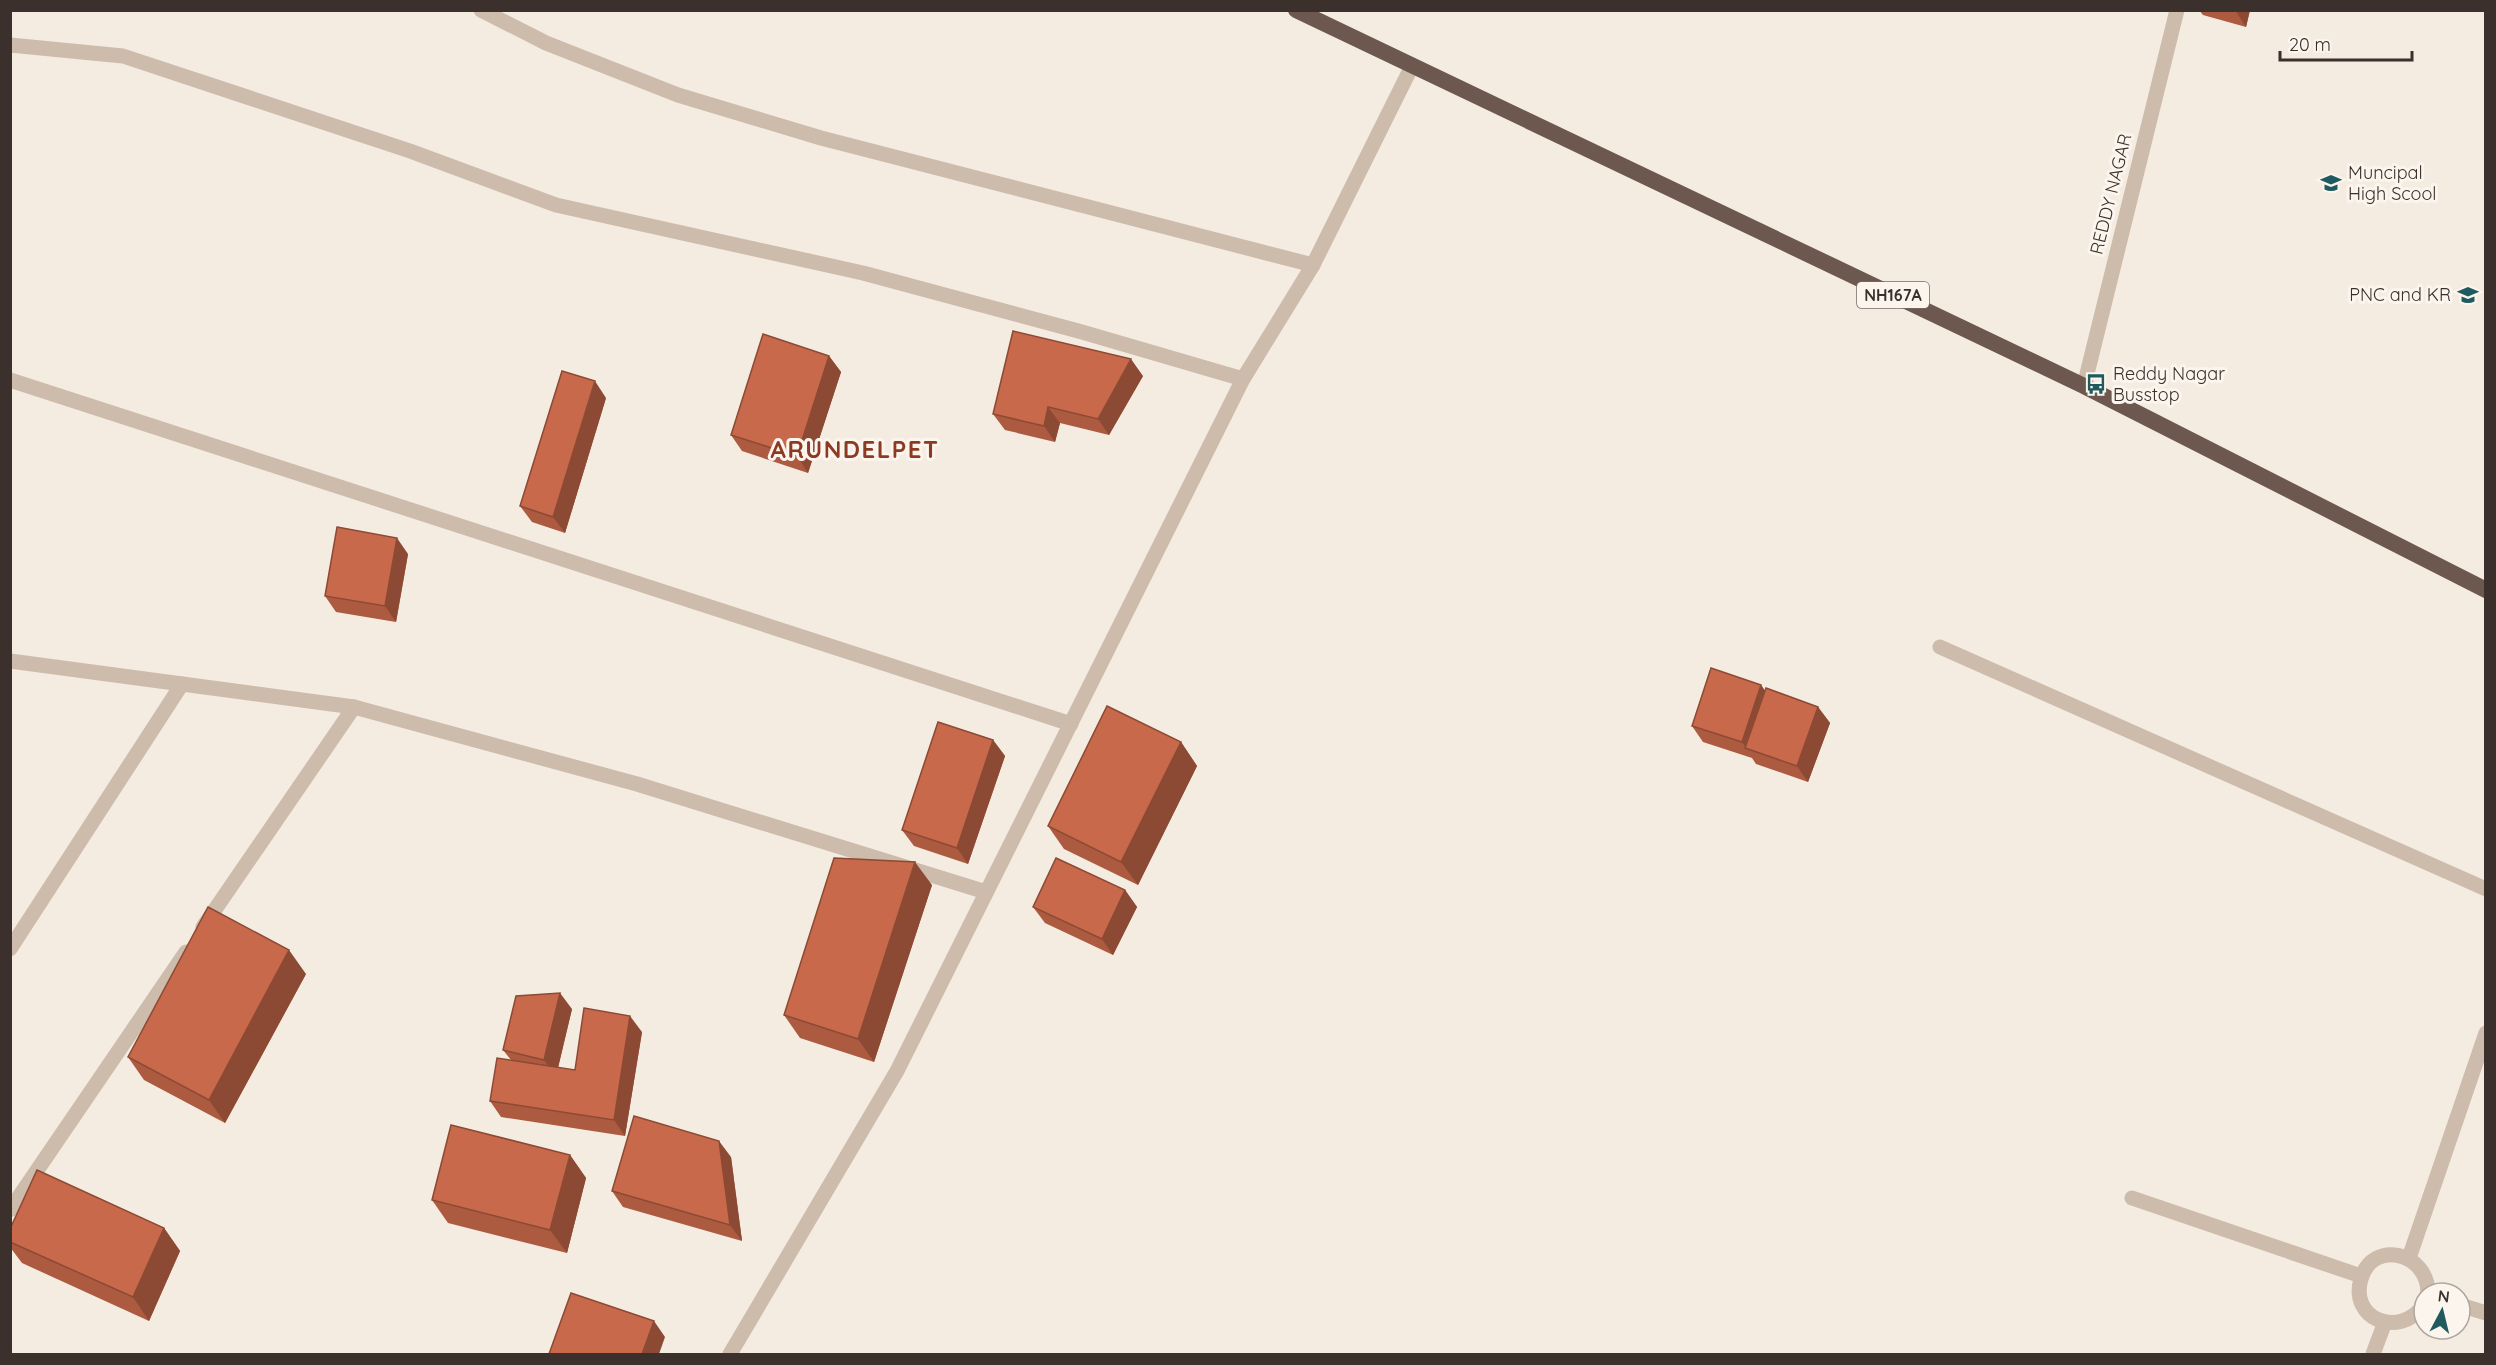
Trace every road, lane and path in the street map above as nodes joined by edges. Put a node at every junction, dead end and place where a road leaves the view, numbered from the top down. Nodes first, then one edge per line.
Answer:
1 (481, 10) edge
2 (1296, 10) edge
3 (2177, 10) edge
4 (10, 45) edge
5 (1412, 66) junction
6 (1313, 265) junction
7 (1243, 379) junction
8 (10, 380) edge
9 (2084, 386) junction
10 (2486, 590) edge
11 (1940, 647) dead end
12 (10, 661) edge
13 (182, 684) junction
14 (354, 707) junction
15 (1071, 723) junction
16 (2486, 889) edge
17 (986, 892) junction
18 (10, 950) edge
19 (2486, 1033) edge
20 (2132, 1198) dead end
21 (10, 1210) edge
22 (2409, 1258) junction
23 (2361, 1276) junction
24 (2426, 1281) edge
25 (2412, 1318) edge
26 (2385, 1322) junction
27 (730, 1354) edge
28 (2373, 1354) edge

1 - 6 street
2 - 5 highway, NH167A
3 - 9 street, REDDY NAGAR
4 - 7 street
5 - 6 street
5 - 9 highway, NH167A
6 - 7 street
7 - 15 street
8 - 15 street
9 - 10 highway, NH167A
11 - 16 street
12 - 13 street
13 - 14 street
13 - 18 street
14 - 17 street
14 - 21 street
15 - 17 street
17 - 27 street
19 - 22 street
20 - 23 street
22 - 23 street
22 - 24 street
23 - 26 street
25 - 26 street
26 - 28 street

